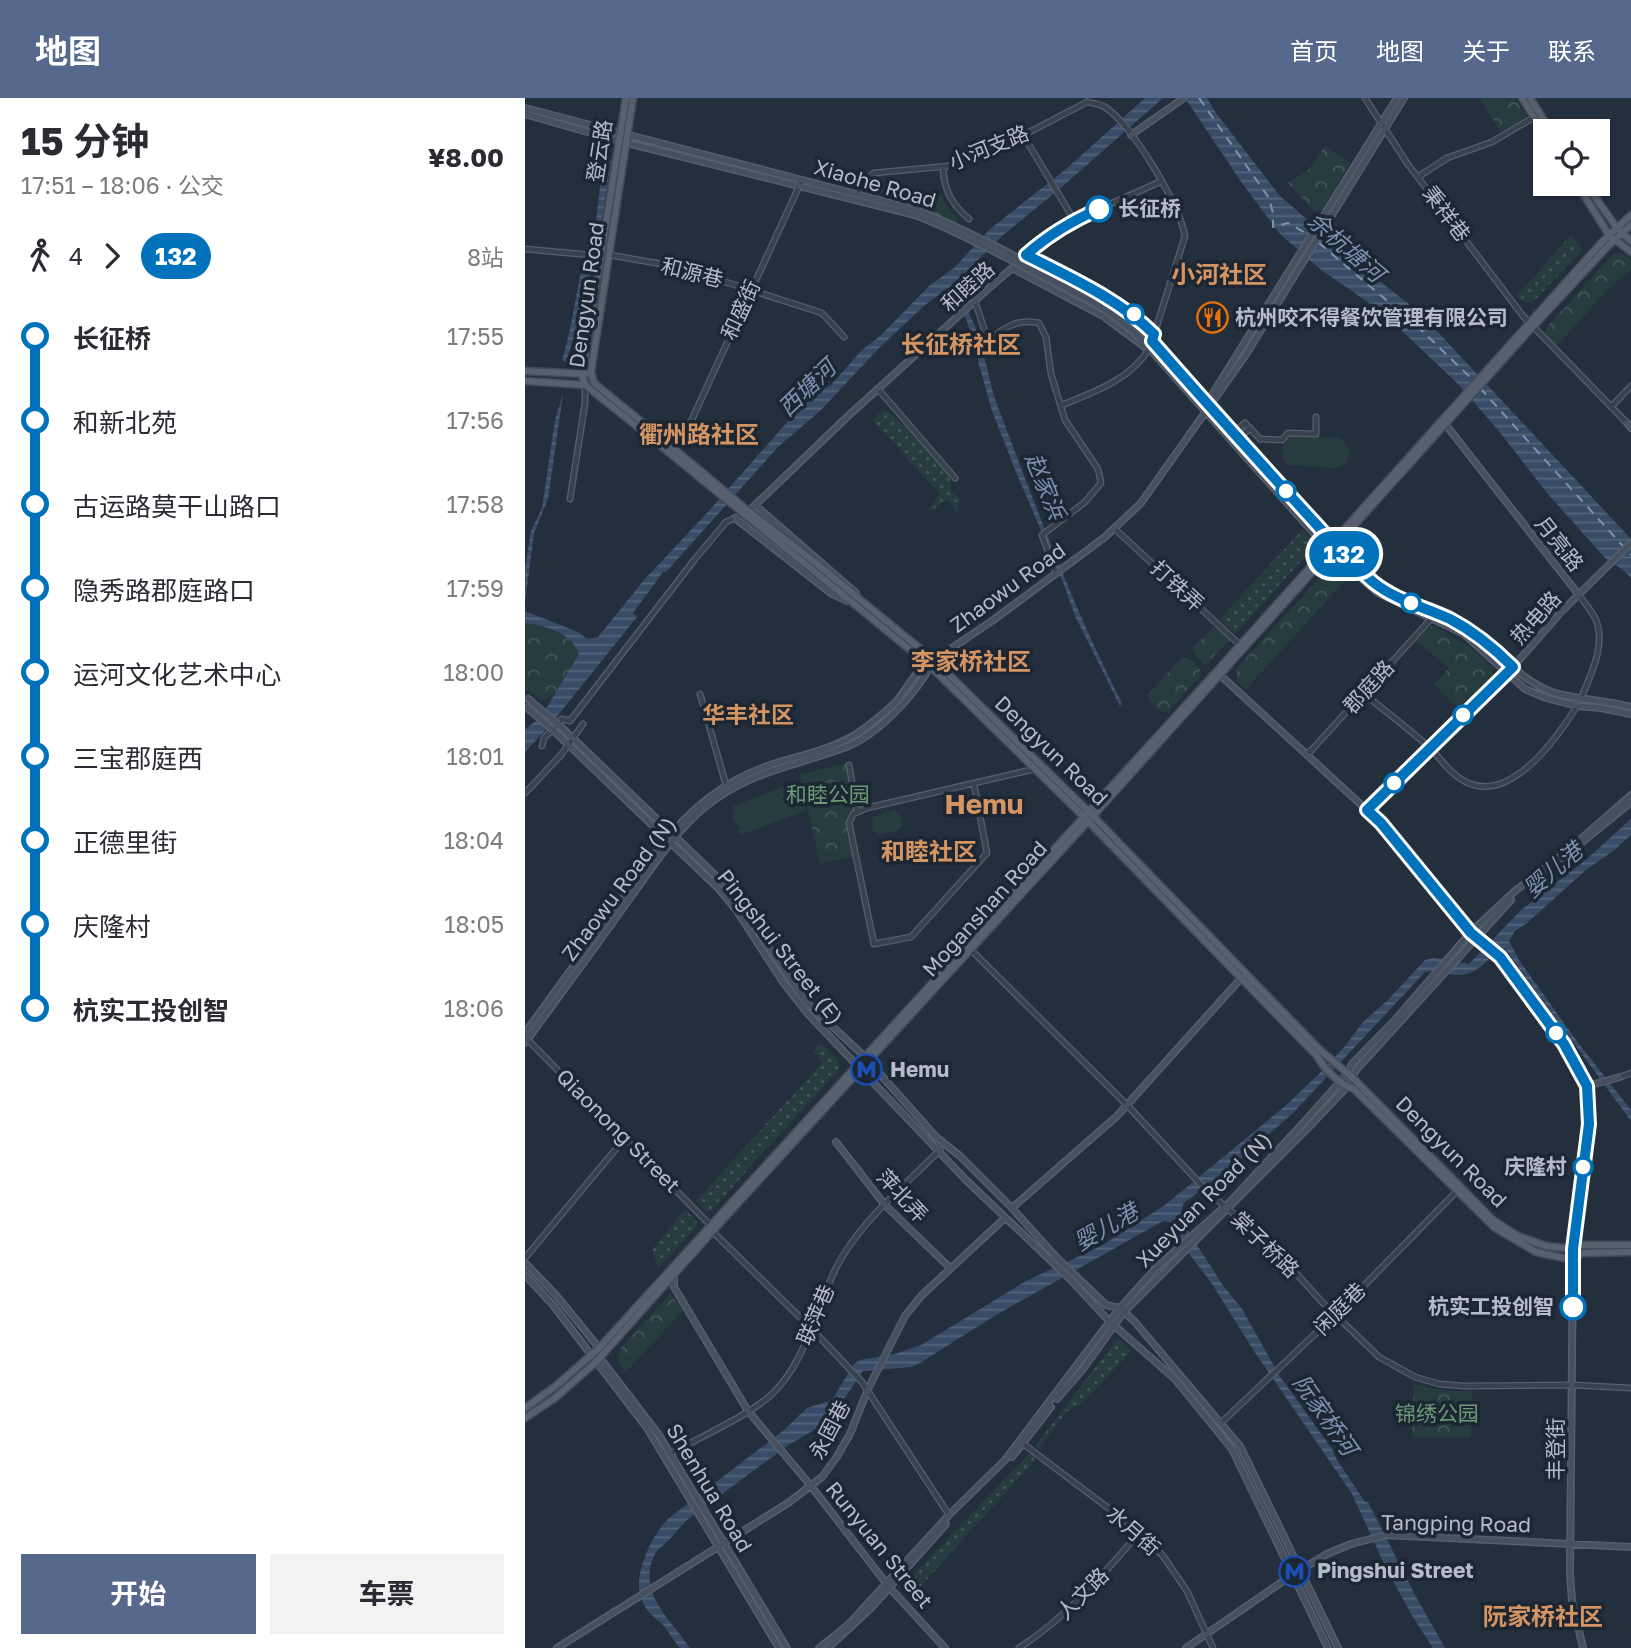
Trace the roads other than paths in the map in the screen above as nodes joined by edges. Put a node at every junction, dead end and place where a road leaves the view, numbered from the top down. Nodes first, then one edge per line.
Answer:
1 (627, 98) edge
2 (633, 98) edge
3 (1364, 98) edge
4 (1397, 98) edge
5 (1404, 98) edge
6 (1522, 98) edge
7 (1530, 98) edge
8 (1182, 100) edge
9 (525, 108) edge
10 (525, 114) edge
11 (1531, 119) dead end
12 (1535, 119) edge
13 (1543, 119) edge
14 (1381, 121) junction
15 (1385, 127) junction
16 (625, 133) junction
17 (1130, 133) junction
18 (1023, 135) junction
19 (619, 141) junction
20 (628, 142) junction
21 (943, 168) junction
22 (1421, 175) dead end
23 (1162, 181) junction
24 (801, 183) junction
25 (857, 193) junction
26 (1585, 196) edge
27 (1595, 196) edge
28 (916, 212) junction
29 (1631, 215) edge
30 (1327, 217) junction
31 (969, 219) dead end
32 (1074, 220) junction
33 (1631, 225) edge
34 (1620, 231) junction
35 (1609, 235) junction
36 (1616, 240) junction
37 (1631, 241) edge
38 (525, 249) edge
39 (1631, 252) edge
40 (598, 255) junction
41 (610, 255) junction
42 (1026, 255) junction
43 (1012, 268) junction
44 (751, 289) junction
45 (973, 303) junction
46 (1531, 325) junction
47 (1154, 334) junction
48 (844, 337) dead end
49 (1143, 337) junction
50 (1152, 341) junction
51 (1149, 349) junction
52 (525, 371) edge
53 (591, 372) junction
54 (582, 375) junction
55 (525, 381) edge
56 (594, 383) junction
57 (585, 385) junction
58 (1631, 386) edge
59 (878, 389) junction
60 (1062, 405) junction
61 (1611, 407) junction
62 (1207, 408) junction
63 (1456, 408) junction
64 (1316, 417) dead end
65 (1446, 425) junction
66 (1629, 426) edge
67 (1250, 428) junction
68 (647, 430) junction
69 (1233, 433) junction
70 (1239, 439) junction
71 (682, 441) dead end
72 (955, 478) dead end
73 (569, 499) dead end
74 (755, 505) junction
75 (735, 518) junction
76 (1114, 528) junction
77 (1631, 543) edge
78 (1332, 547) junction
79 (1056, 573) junction
80 (1579, 595) junction
81 (863, 606) junction
82 (1430, 620) junction
83 (1240, 645) junction
84 (930, 663) junction
85 (1513, 667) junction
86 (1218, 673) junction
87 (1507, 673) junction
88 (1363, 693) junction
89 (700, 694) dead end
90 (526, 697) edge
91 (1581, 698) junction
92 (525, 706) edge
93 (1577, 706) junction
94 (1631, 707) edge
95 (1631, 714) edge
96 (583, 724) dead end
97 (570, 741) junction
98 (542, 746) dead end
99 (1429, 748) junction
100 (1308, 754) junction
101 (849, 765) dead end
102 (1035, 769) junction
103 (974, 784) junction
104 (726, 785) junction
105 (525, 793) edge
106 (1631, 795) edge
107 (1631, 802) edge
108 (1367, 810) junction
109 (857, 811) junction
110 (1088, 816) junction
111 (674, 835) junction
112 (668, 842) junction
113 (1475, 936) junction
114 (970, 949) junction
115 (1243, 976) junction
116 (526, 1038) edge
117 (866, 1059) junction
118 (860, 1067) junction
119 (1631, 1073) edge
120 (1350, 1076) junction
121 (1620, 1077) joint
122 (1343, 1083) junction
123 (1587, 1086) junction
124 (1127, 1105) junction
125 (625, 1138) junction
126 (836, 1142) dead end
127 (940, 1150) junction
128 (1457, 1191) junction
129 (885, 1205) junction
130 (1012, 1208) junction
131 (1227, 1208) junction
132 (1005, 1218) junction
133 (712, 1229) junction
134 (1631, 1245) edge
135 (1573, 1249) junction
136 (1631, 1252) edge
137 (525, 1260) edge
138 (1054, 1260) junction
139 (1573, 1260) junction
140 (950, 1268) junction
141 (525, 1275) edge
142 (674, 1277) junction
143 (1072, 1277) junction
144 (665, 1286) junction
145 (674, 1287) junction
146 (1122, 1310) junction
147 (1335, 1315) junction
148 (1111, 1323) junction
149 (811, 1328) junction
150 (600, 1348) junction
151 (591, 1356) junction
152 (598, 1360) junction
153 (1572, 1385) junction
154 (1631, 1388) edge
155 (868, 1389) junction
156 (525, 1408) edge
157 (748, 1411) junction
158 (525, 1418) edge
159 (1221, 1423) junction
160 (1022, 1443) junction
161 (670, 1454) junction
162 (811, 1486) junction
163 (691, 1495) junction
164 (949, 1515) junction
165 (1140, 1532) junction
166 (1572, 1542) junction
167 (721, 1544) junction
168 (1631, 1547) edge
169 (1301, 1570) junction
170 (1292, 1575) junction
171 (888, 1585) junction
172 (1207, 1635) junction
173 (557, 1648) edge
174 (779, 1648) edge
175 (787, 1648) edge
176 (819, 1648) edge
177 (828, 1648) edge
178 (945, 1648) edge
179 (1019, 1648) edge
180 (1186, 1648) edge
181 (1213, 1648) edge
182 (1328, 1648) edge
183 (1338, 1648) edge
184 (1583, 1648) edge

1 - 16 main road, 登云路
2 - 16 main road, Dengyun Road
3 - 14 street, 秉祥巷
4 - 14 main road
5 - 15 main road
6 - 12 main road
7 - 13 main road
8 - 17 main road
9 - 16 main road, Xiaohe Road
10 - 19 main road, Xiaohe Road
11 - 22 street
14 - 15 street, 秉祥巷
14 - 30 main road
15 - 30 main road
15 - 46 street, 秉祥巷
16 - 19 main road, 登云路
16 - 20 main road, Dengyun Road
16 - 24 main road, Xiaohe Road
17 - 18 street, 小河支路
17 - 23 street
18 - 21 street, 小河支路
18 - 32 street
19 - 20 main road, Xiaohe Road
19 - 40 main road, 登云路
20 - 24 main road, Xiaohe Road
20 - 41 main road, Dengyun Road
21 - 25 street, 小河支路
21 - 31 street
23 - 32 street, 和睦路
23 - 47 street
24 - 25 main road, Xiaohe Road
24 - 28 main road, Xiaohe Road
24 - 44 street, 和盛街
25 - 28 main road, Xiaohe Road
26 - 35 main road
27 - 34 main road
28 - 49 main road, Xiaohe Road, bridge
29 - 34 main road
30 - 62 main road, Zhaowu Road
32 - 42 main road, 和睦路
33 - 34 main road
34 - 35 main road
34 - 36 main road
34 - 37 main road
35 - 36 main road
35 - 46 main road
36 - 39 main road
36 - 46 main road
38 - 40 street
40 - 54 main road, 登云路
41 - 44 street, 和源巷
41 - 53 main road, Dengyun Road
42 - 43 main road, 和睦路
42 - 47 main road
43 - 45 main road, 和睦路
43 - 51 main road
44 - 48 street, 和源巷
44 - 71 street, 和盛街
45 - 59 main road, 和睦路
45 - 60 street
46 - 61 street, 秉祥巷
46 - 63 main road
47 - 50 street
49 - 50 main road, Xiaohe Road
49 - 51 main road
50 - 62 main road, Xiaohe Road
51 - 60 street
51 - 62 main road
52 - 54 main road
53 - 54 main road
53 - 56 main road, Dengyun Road
54 - 57 main road, Dengyun Road
55 - 57 main road
56 - 57 main road
56 - 68 main road, Dengyun Road
57 - 68 main road, Dengyun Road
57 - 73 street
58 - 61 street
59 - 72 street
59 - 74 main road, 和睦路
60 - 79 street
61 - 66 street, 秉祥巷
62 - 69 main road
62 - 76 main road, Zhaowu Road
62 - 78 main road
63 - 65 main road, Moganshan Road
63 - 78 main road, Moganshan Road
64 - 67 street
65 - 78 main road, Moganshan Road
65 - 80 main road, 月亮路
67 - 69 street
67 - 70 street
68 - 81 main road, Dengyun Road, bridge
69 - 70 main road
70 - 78 main road
74 - 75 main road, 和睦路
74 - 81 main road
75 - 81 main road
75 - 98 street
76 - 79 main road, Zhaowu Road
76 - 83 street, 打铁弄
77 - 80 main road, 热电路
78 - 82 main road
78 - 83 main road, Moganshan Road
78 - 85 main road
78 - 86 main road, Moganshan Road
79 - 84 main road, Zhaowu Road
80 - 85 main road, 热电路
80 - 91 street, 月亮路
81 - 84 main road, Dengyun Road
82 - 87 main road
82 - 88 street, 郡庭路
83 - 86 main road, Moganshan Road
84 - 102 main road, Dengyun Road
84 - 104 main road, Zhaowu Road (N)
84 - 110 main road, Dengyun Road
84 - 111 main road, Zhaowu Road (N)
85 - 87 main road, 热电路
85 - 91 main road
86 - 100 main road
86 - 110 main road, Moganshan Road
87 - 93 main road
87 - 99 main road, 热电路
88 - 99 street
88 - 100 street, 郡庭路
89 - 104 street
90 - 97 main road, Pingshui Street (E), bridge
91 - 94 main road
92 - 97 main road, Pingshui Street (E), bridge
93 - 95 main road
93 - 99 street
96 - 97 street
97 - 105 street
97 - 111 main road, Pingshui Street (E)
97 - 112 main road, Pingshui Street (E)
99 - 108 main road, 热电路
100 - 108 main road
101 - 109 street
102 - 103 street
102 - 110 main road, Dengyun Road
103 - 109 street
103 - 109 street
104 - 111 main road, Zhaowu Road (N)
106 - 113 main road, Xueyuan Road (N)
107 - 113 main road, Xueyuan Road (N)
108 - 113 main road
110 - 114 main road, Moganshan Road
110 - 115 main road, Dengyun Road
110 - 117 main road, Moganshan Road
111 - 112 main road, Zhaowu Road (N)
111 - 117 main road, Pingshui Street (E)
112 - 116 main road, Zhaowu Road (N)
112 - 118 main road, Pingshui Street (E)
113 - 120 main road, Xueyuan Road (N)
113 - 123 main road
114 - 117 main road, Moganshan Road
114 - 124 street, 棠子桥路
115 - 120 main road, Dengyun Road
115 - 122 main road, Dengyun Road
115 - 124 main road
116 - 125 street, Qiaonong Street
117 - 118 main road, Moganshan Road
117 - 130 main road
118 - 127 main road
118 - 133 main road, Moganshan Road
119 - 121 street
120 - 122 main road, Xueyuan Road (N)
120 - 135 main road, Dengyun Road
121 - 123 main road
122 - 128 main road, Dengyun Road
122 - 131 main road, Xueyuan Road (N)
123 - 135 main road, 丰登街
124 - 130 main road
124 - 131 street, 棠子桥路
125 - 133 street, Qiaonong Street
125 - 137 street
126 - 129 main road, 萍北弄
127 - 129 street, 联萍巷
127 - 132 main road
128 - 139 main road, Dengyun Road
128 - 147 street, 闲庭巷
129 - 140 main road, 萍北弄
129 - 149 street, 联萍巷
130 - 138 main road
131 - 146 main road, Xueyuan Road (N)
131 - 147 street, 棠子桥路
132 - 138 main road
132 - 140 main road, 永固巷
133 - 142 main road, Moganshan Road
133 - 149 street, Qiaonong Street
133 - 150 main road, Moganshan Road
134 - 135 main road, Dengyun Road
135 - 139 main road, 丰登街
136 - 139 main road, Dengyun Road
137 - 150 main road
138 - 143 main road
139 - 153 main road, 丰登街
140 - 155 main road, 永固巷
141 - 151 main road, Shenhua Road
142 - 144 main road, Moganshan Road
142 - 145 main road
143 - 146 main road
143 - 148 main road
144 - 145 main road
144 - 152 main road, Moganshan Road
145 - 157 main road, Runyuan Street
146 - 148 main road, Xueyuan Road (N)
146 - 159 main road
147 - 153 street, 棠子桥路
147 - 159 street, 闲庭巷
148 - 160 main road, Xueyuan Road (N)
148 - 170 main road
149 - 155 street, Qiaonong Street
149 - 157 street, 联萍巷
150 - 151 main road, Moganshan Road
150 - 152 main road
151 - 152 main road, Shenhua Road
151 - 156 main road, Moganshan Road
152 - 158 main road, Moganshan Road
152 - 161 main road, Shenhua Road
152 - 163 main road, Shenhua Road
153 - 154 street, 棠子桥路
153 - 166 main road, 丰登街
155 - 162 main road, 永固巷
155 - 164 street, Qiaonong Street
157 - 161 street, 联萍巷
157 - 162 main road, Runyuan Street
159 - 169 main road
160 - 164 main road, Xueyuan Road (N)
160 - 165 street, 水月街
160 - 171 main road, Xueyuan Road (N)
161 - 163 main road, Shenhua Road
162 - 167 main road, 永固巷
162 - 171 main road, Runyuan Street
163 - 167 main road, Shenhua Road
164 - 171 main road, Xueyuan Road (N)
165 - 172 street, 水月街
165 - 179 street, 人文路
166 - 168 main road, Tangping Road
166 - 169 main road, Tangping Road
166 - 184 main road, 丰登街
167 - 173 main road, 永固巷
167 - 174 main road, Shenhua Road
167 - 175 main road, Shenhua Road
169 - 170 main road, Tangping Road
169 - 183 main road
170 - 172 main road, Tangping Road
170 - 182 main road
171 - 176 main road, Xueyuan Road (N)
171 - 177 main road, Xueyuan Road (N)
171 - 178 main road, Runyuan Street
172 - 180 main road, Tangping Road
172 - 181 street, 水月街

